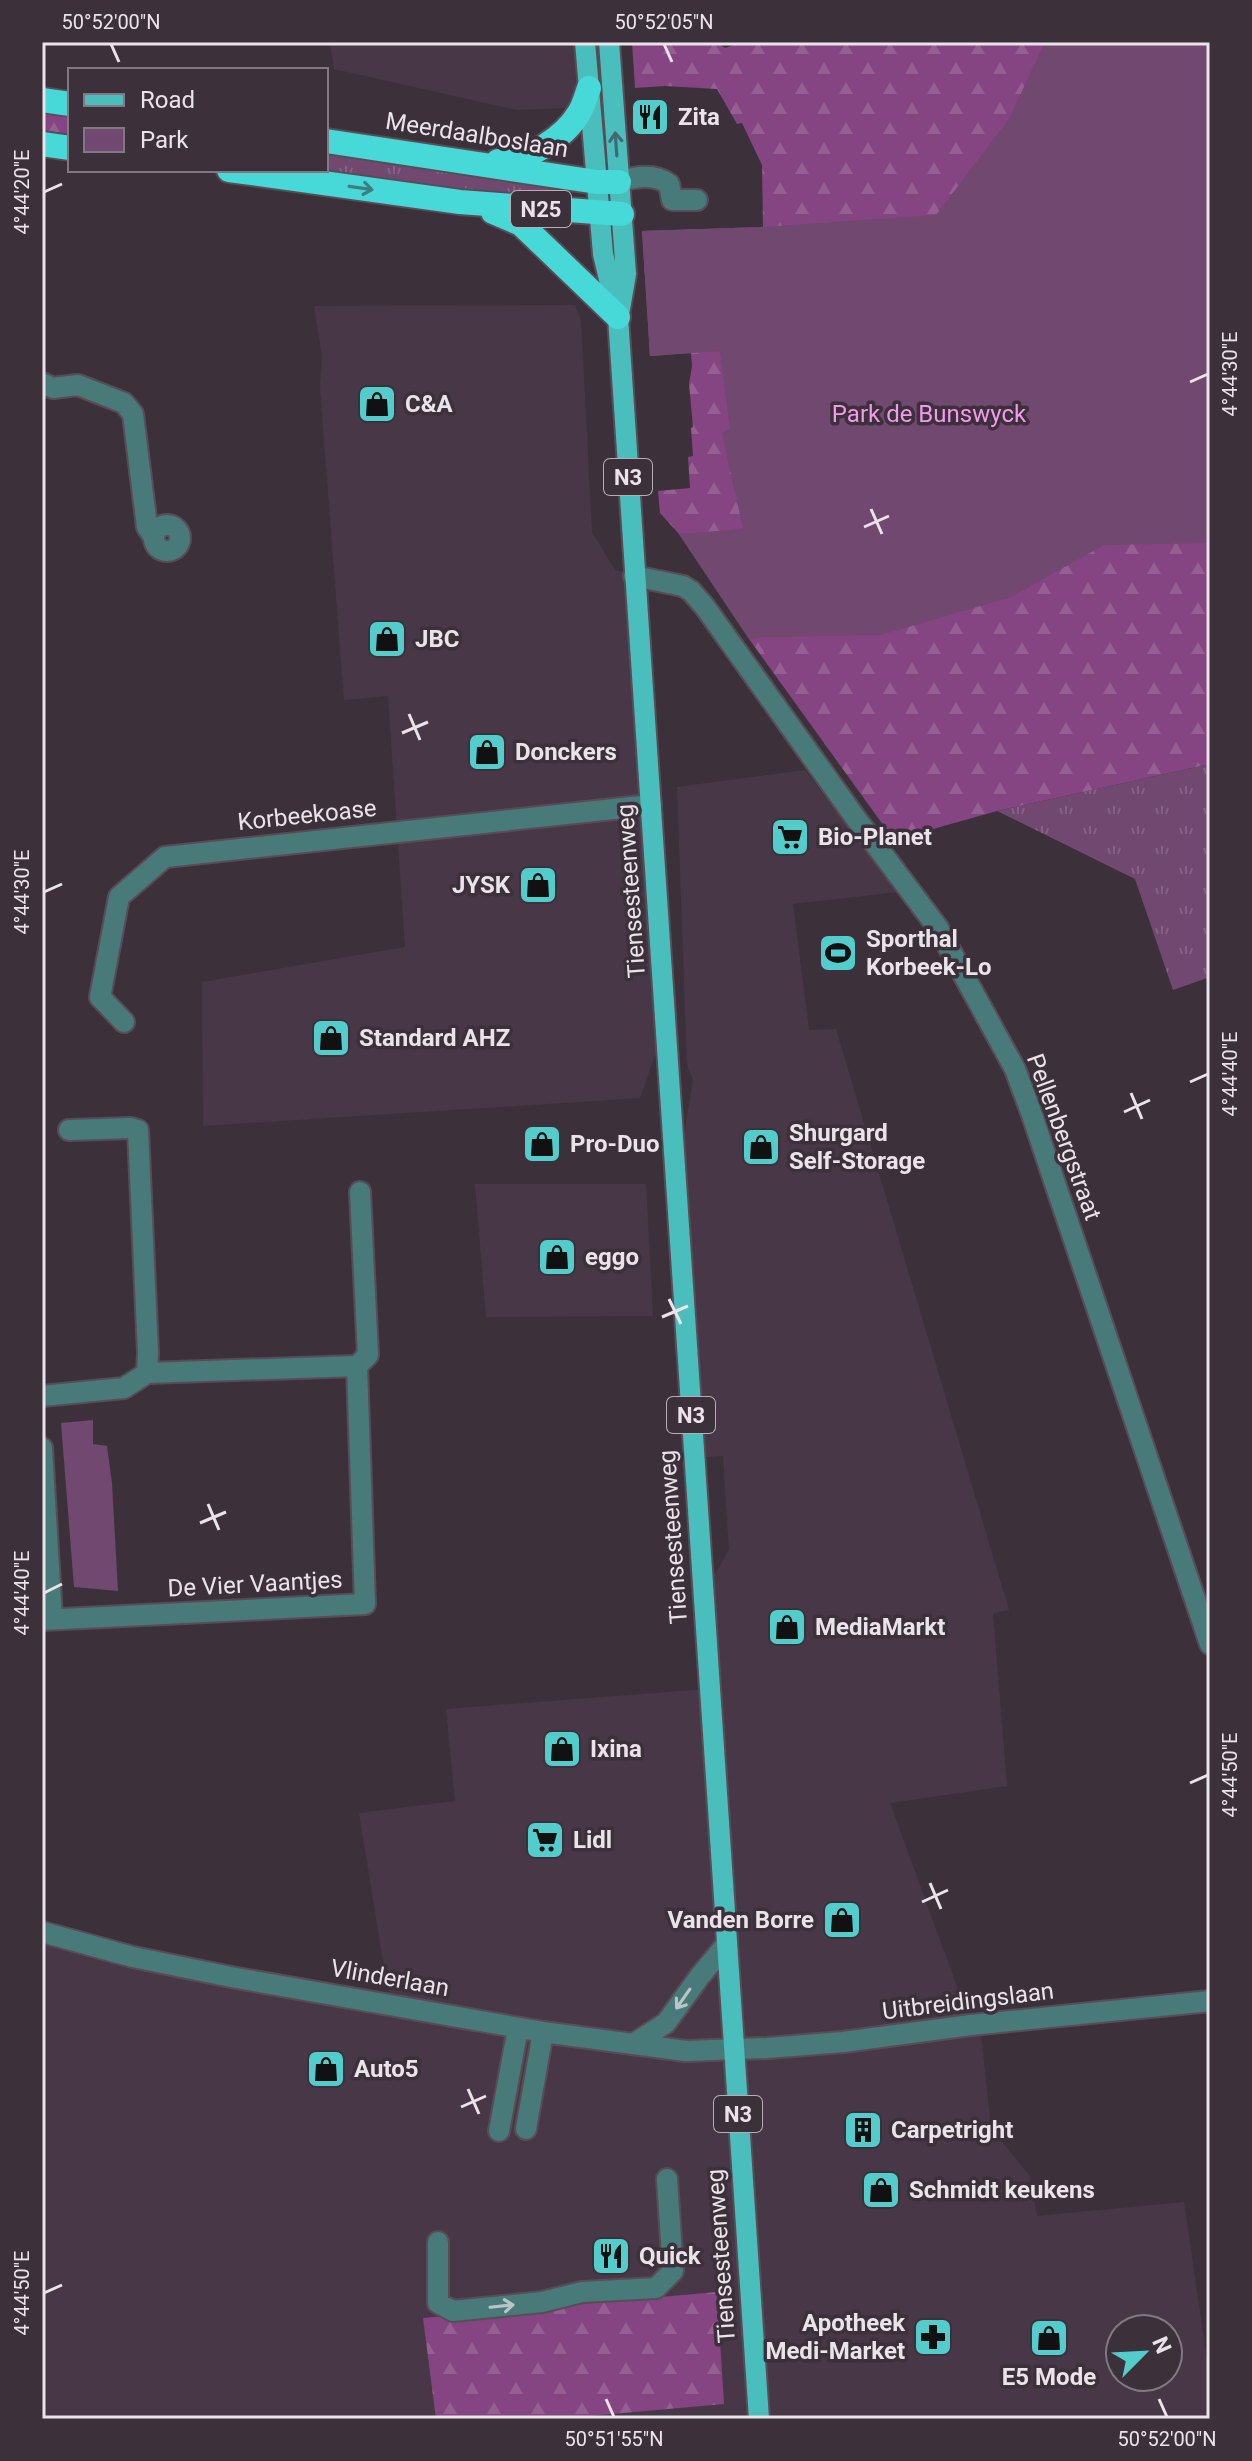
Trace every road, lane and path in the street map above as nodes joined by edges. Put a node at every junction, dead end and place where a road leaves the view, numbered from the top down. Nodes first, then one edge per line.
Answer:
1 (585, 42) edge
2 (609, 42) edge
3 (589, 88) junction
4 (42, 100) edge
5 (68, 104) edge
6 (328, 141) edge
7 (42, 144) edge
8 (68, 148) edge
9 (464, 161) junction
10 (243, 172) edge
11 (608, 182) junction
12 (697, 200) dead end
13 (460, 202) junction
14 (611, 214) junction
15 (618, 317) junction
16 (42, 383) edge
17 (154, 537) dead end
18 (634, 576) junction
19 (651, 805) junction
20 (124, 1022) dead end
21 (69, 1130) dead end
22 (360, 1192) dead end
23 (357, 1366) junction
24 (147, 1373) junction
25 (42, 1396) edge
26 (42, 1448) edge
27 (47, 1620) edge
28 (1210, 1644) edge
29 (42, 1932) edge
30 (726, 1945) junction
31 (1210, 2001) edge
32 (518, 2028) junction
33 (543, 2032) junction
34 (633, 2044) junction
35 (733, 2049) junction
36 (526, 2129) dead end
37 (499, 2131) dead end
38 (667, 2179) dead end
39 (438, 2242) dead end
40 (759, 2419) edge

1 - 3 main road, Tiensesteenweg / N3
11 -> 2 main road, Tiensesteenweg / N3
3 - 9 highway
3 - 11 main road, Tiensesteenweg / N3
4 - 5 highway
6 - 9 highway, Meerdaalboslaan / N25
7 - 8 highway
9 - 11 highway, Meerdaalboslaan / N25
10 -> 13 highway, N25
11 - 12 street
11 - 14 main road, Tiensesteenweg / N3
13 - 14 highway, N25
13 - 15 highway
14 - 15 main road, Tiensesteenweg / N3
15 - 18 main road, Tiensesteenweg / N3
16 - 17 street
18 - 19 main road, Tiensesteenweg / N3
18 - 28 street, Pellenbergstraat
19 - 20 street, Korbeekoase
19 - 30 main road, Tiensesteenweg / N3
21 - 24 street
22 - 23 street, De Vier Vaantjes
23 - 24 street
23 - 27 street, De Vier Vaantjes
24 - 25 street
26 - 27 street, De Vier Vaantjes
29 - 32 street, Vlinderlaan
30 -> 34 street
30 - 35 main road, Tiensesteenweg / N3
31 - 35 street, Uitbreidingslaan
32 - 33 street, Vlinderlaan
32 - 37 street
33 - 34 street, Vlinderlaan
33 - 36 street
34 - 35 street, Vlinderlaan
35 - 40 main road, Tiensesteenweg / N3
39 -> 38 street

